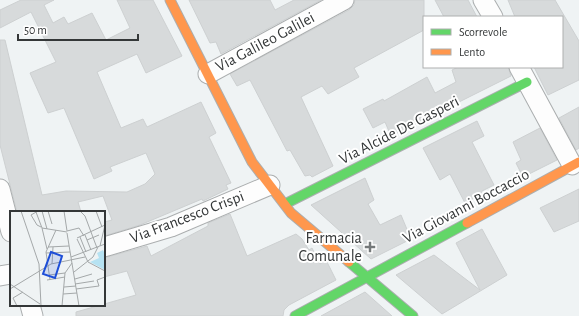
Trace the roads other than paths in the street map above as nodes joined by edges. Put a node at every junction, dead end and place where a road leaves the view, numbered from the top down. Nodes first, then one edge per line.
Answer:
1 (170, 0) edge
2 (344, 0) edge
3 (483, 0) edge
4 (492, 16) edge
5 (208, 74) junction
6 (523, 74) edge
7 (576, 164) edge
8 (270, 185) junction
9 (0, 189) edge
10 (285, 204) junction
11 (10, 228) edge
12 (105, 247) edge
13 (10, 274) edge
14 (0, 276) edge
15 (366, 277) junction
16 (30, 306) edge
17 (33, 316) edge
18 (295, 316) edge
19 (413, 316) edge

1 - 5 street
2 - 5 street, Via Galileo Galilei
3 - 4 street
5 - 8 street
6 - 7 street
6 - 10 street, Via Alcide De Gasperi
7 - 15 street, Via Giovanni Boccaccio
8 - 10 street
8 - 12 street, Via Francesco Crispi
9 - 11 street
10 - 15 street
13 - 14 street
15 - 18 street, Via Giovanni Boccaccio
15 - 19 street
16 - 17 street

